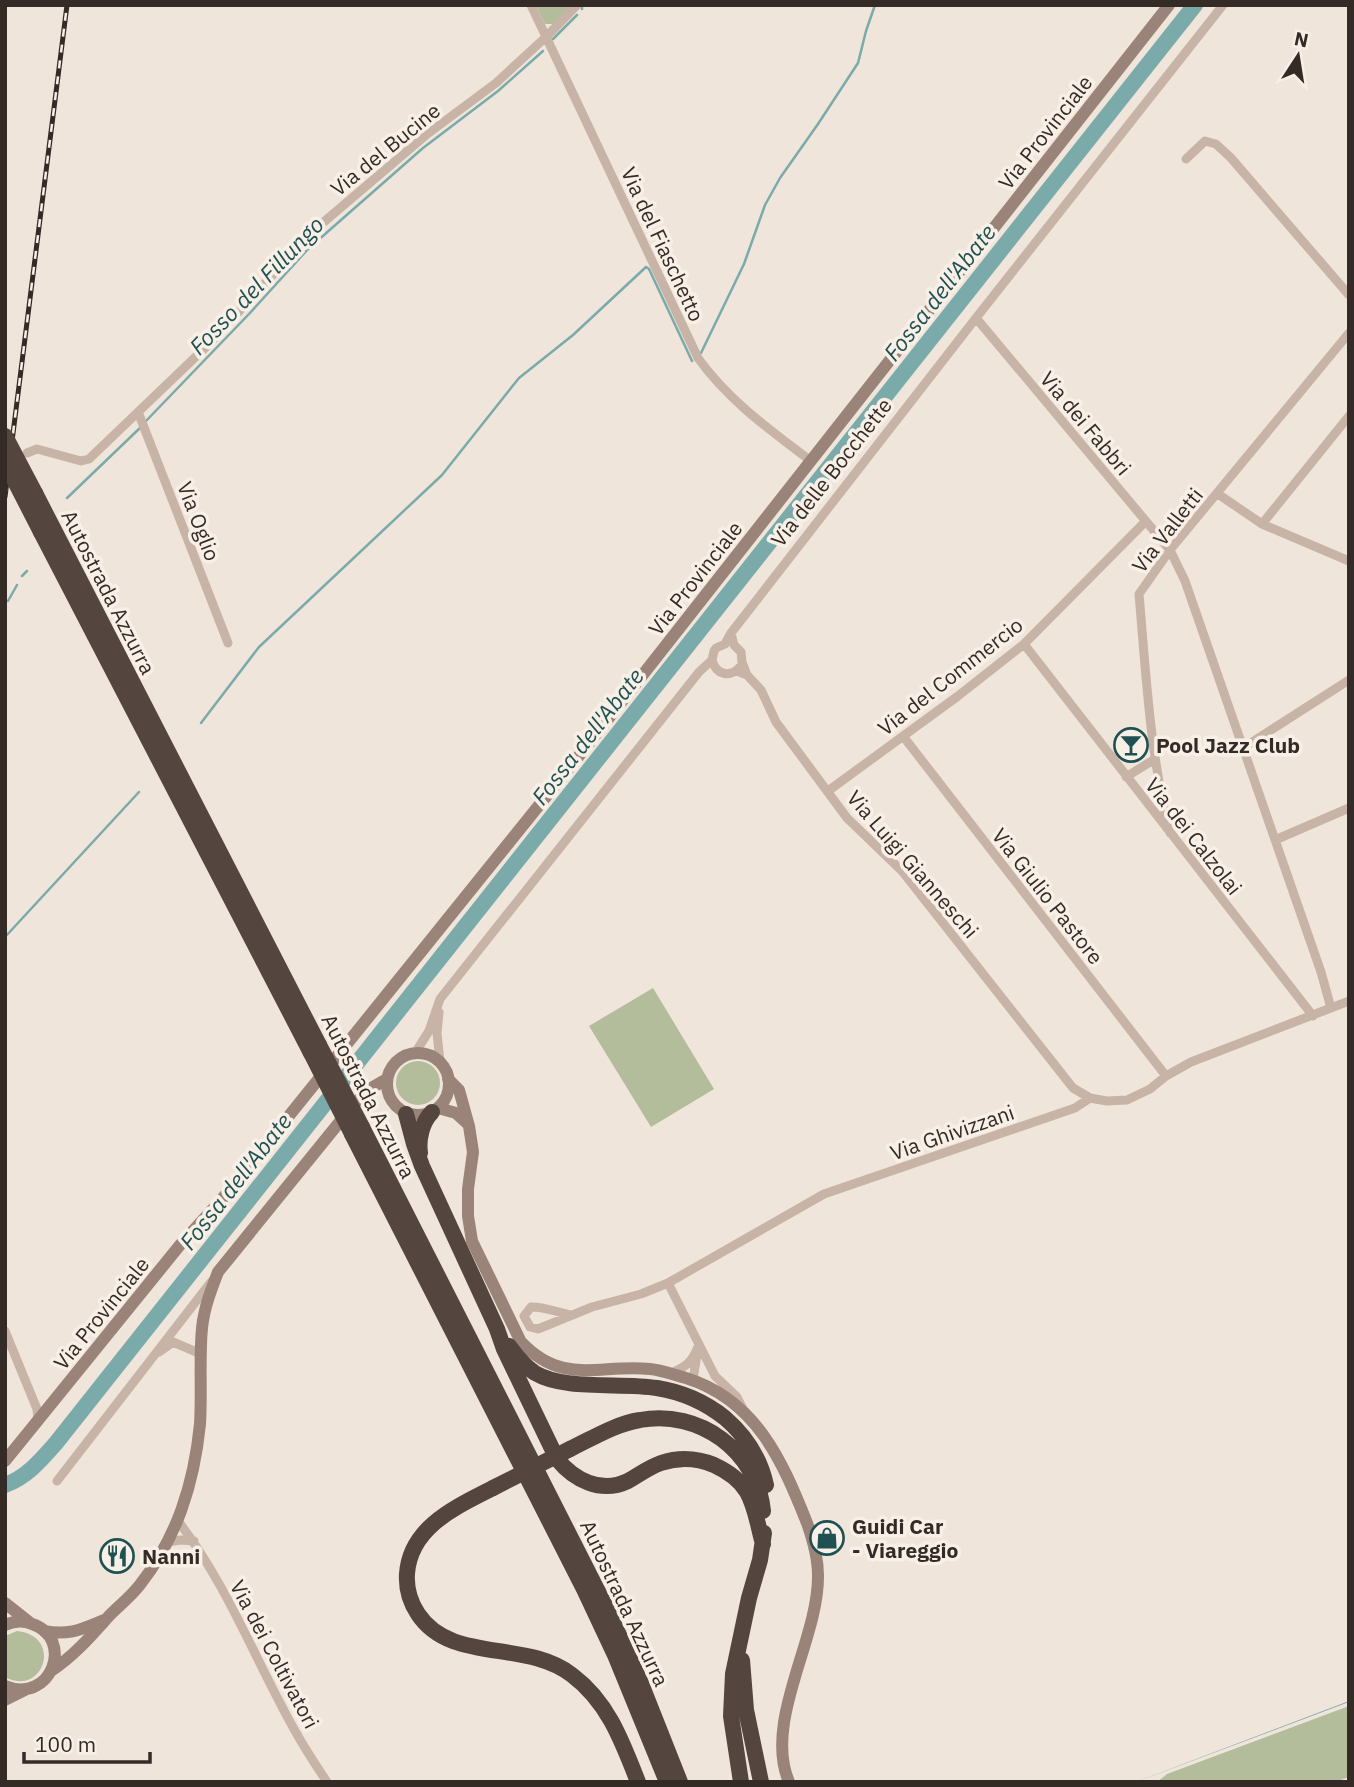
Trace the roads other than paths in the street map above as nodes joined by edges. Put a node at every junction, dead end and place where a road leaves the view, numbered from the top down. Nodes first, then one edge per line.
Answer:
1 (531, 5) edge
2 (577, 5) edge
3 (1169, 5) edge
4 (1223, 5) edge
5 (547, 36) junction
6 (1186, 159) dead end
7 (1349, 295) edge
8 (976, 318) junction
9 (1349, 333) edge
10 (140, 415) junction
11 (1349, 416) edge
12 (5, 436) edge
13 (27, 453) dead end
14 (811, 461) junction
15 (5, 462) edge
16 (1218, 494) junction
17 (1145, 522) junction
18 (1262, 524) junction
19 (1170, 550) junction
20 (1349, 561) edge
21 (228, 643) dead end
22 (1024, 644) junction
23 (729, 645) junction
24 (713, 664) junction
25 (740, 667) junction
26 (1349, 680) edge
27 (903, 736) junction
28 (1243, 748) junction
29 (1155, 759) junction
30 (1126, 777) junction
31 (828, 791) junction
32 (1349, 808) edge
33 (1170, 834) junction
34 (1275, 840) junction
35 (440, 999) junction
36 (1349, 1001) edge
37 (1331, 1008) junction
38 (1312, 1016) junction
39 (315, 1049) junction
40 (415, 1053) junction
41 (440, 1062) junction
42 (1166, 1076) junction
43 (387, 1079) junction
44 (449, 1079) junction
45 (1090, 1098) junction
46 (355, 1103) junction
47 (393, 1103) junction
48 (435, 1110) junction
49 (406, 1114) junction
50 (470, 1126) junction
51 (357, 1130) junction
52 (422, 1166) junction
53 (218, 1272) junction
54 (668, 1283) junction
55 (572, 1315) junction
56 (497, 1329) junction
57 (5, 1331) edge
58 (699, 1348) junction
59 (201, 1354) junction
60 (152, 1356) junction
61 (670, 1373) junction
62 (698, 1382) junction
63 (744, 1410) junction
64 (38, 1420) junction
65 (5, 1461) edge
66 (57, 1481) dead end
67 (178, 1521) junction
68 (764, 1536) junction
69 (194, 1541) junction
70 (167, 1542) junction
71 (5, 1603) edge
72 (108, 1618) junction
73 (29, 1622) junction
74 (5, 1625) edge
75 (44, 1631) junction
76 (741, 1637) junction
77 (51, 1671) junction
78 (5, 1686) edge
79 (26, 1690) junction
80 (5, 1700) edge
81 (327, 1782) edge
82 (638, 1782) edge
83 (667, 1782) edge
84 (680, 1782) edge
85 (741, 1782) edge
86 (761, 1782) edge
87 (789, 1782) edge

1 - 5 street, Via del Fiaschetto
2 - 5 street, Via del Bucine
3 - 14 main road, Via Provinciale
4 - 8 street, Via delle Bocchette
5 - 10 street, Via del Bucine
5 - 14 street, Via del Fiaschetto
6 - 7 street
8 - 17 street, Via dei Fabbri
8 - 23 street, Via delle Bocchette
9 - 16 street, Via Valletti
10 - 13 street, Via del Bucine
10 - 21 street, Via Oglio
11 - 18 street
12 - 39 highway, Autostrada Azzurra, bridge
14 - 64 main road, Via Provinciale
15 - 39 highway, Autostrada Azzurra, bridge
16 - 18 street
16 - 19 street, Via Valletti
17 - 19 street, Via dei Fabbri
17 - 22 street, Via del Commercio
18 - 20 street
19 - 28 street, Via dei Fabbri
19 - 29 street, Via Valletti
22 - 27 street, Via del Commercio
22 - 30 street, Via dei Calzolai
23 - 24 street, Via delle Bocchette
23 - 25 street
24 - 25 street
24 - 35 street, Via delle Bocchette
25 - 31 street, Via Luigi Gianneschi
26 - 28 street
27 - 31 street, Via del Commercio
27 - 42 street, Via Giulio Pastore
28 - 34 street, Via dei Fabbri
29 - 30 street
29 - 33 street, Via Valletti
30 - 33 street, Via dei Calzolai
31 - 45 street, Via Luigi Gianneschi
32 - 34 street
33 - 38 street, Via dei Calzolai
34 - 37 street, Via dei Fabbri
35 - 40 street
35 - 41 street
36 - 37 street
37 - 38 street
38 - 42 street
39 - 51 highway, Autostrada Azzurra, bridge
40 - 41 main road
40 - 43 main road
41 - 44 main road
42 - 45 street
43 - 46 main road
43 - 47 main road
44 - 48 main road
44 - 50 main road
45 - 54 street, Via Ghivizzani
46 - 47 main road
46 - 53 main road
47 - 49 main road
48 - 49 main road
48 - 50 main road
48 - 52 highway
49 - 52 highway
50 - 61 main road
51 - 83 highway, Autostrada Azzurra
51 - 84 highway, Autostrada Azzurra
52 - 56 highway
53 - 59 main road
53 - 60 street
54 - 55 street, Via Ghivizzani
54 - 58 street
55 - 55 street, Via Ghivizzani
56 - 68 highway
56 - 68 highway
57 - 64 street
58 - 61 street
58 - 62 street
58 - 63 street
59 - 60 street
59 - 67 main road
60 - 66 street
61 - 62 main road
62 - 63 main road
63 - 87 main road
64 - 65 main road, Via Provinciale
67 - 69 street, Via dei Coltivatori
67 - 70 main road
68 - 76 highway
68 - 82 highway, bridge
69 - 70 street
69 - 81 street, Via dei Coltivatori
70 - 72 main road
71 - 73 main road
72 - 75 main road
72 - 77 main road
73 - 74 main road
73 - 75 main road
75 - 77 main road
76 - 85 highway
76 - 86 highway
77 - 79 main road
78 - 79 main road
79 - 80 main road

